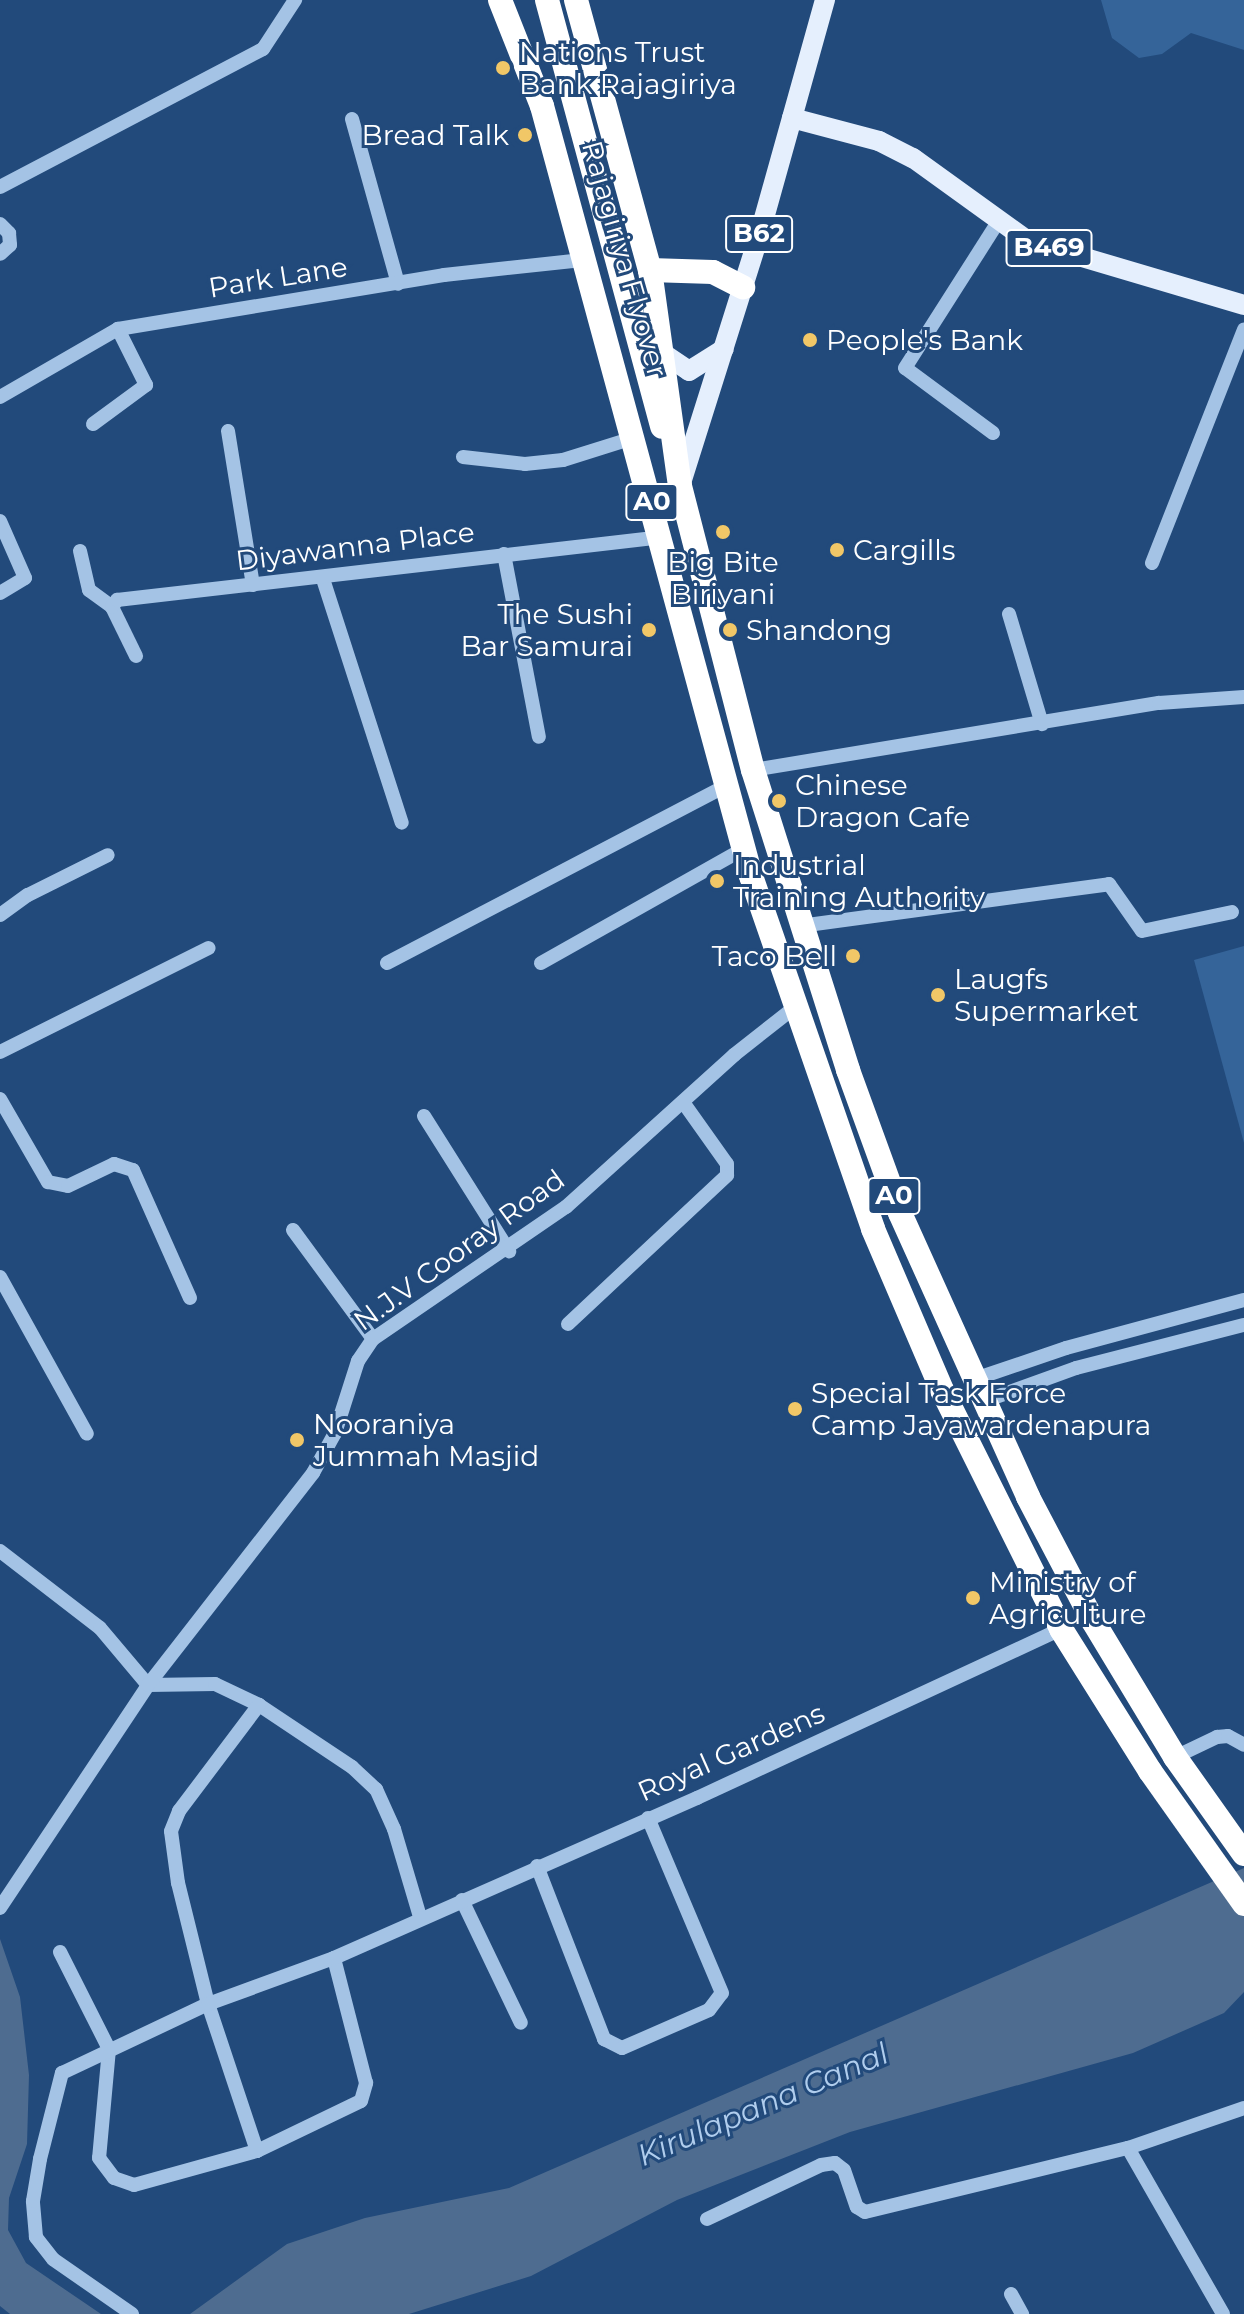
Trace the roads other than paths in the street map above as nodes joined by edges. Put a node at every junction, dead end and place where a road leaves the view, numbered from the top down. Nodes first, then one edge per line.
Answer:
1 (295, 0) edge
2 (500, 0) edge
3 (519, 0) edge
4 (547, 0) edge
5 (576, 0) edge
6 (825, 0) edge
7 (792, 118) junction
8 (352, 119) dead end
9 (0, 187) edge
10 (998, 222) junction
11 (0, 224) edge
12 (0, 254) edge
13 (582, 260) junction
14 (650, 270) junction
15 (398, 284) junction
16 (743, 287) junction
17 (1244, 305) edge
18 (118, 329) junction
19 (1244, 329) edge
20 (724, 349) junction
21 (664, 354) junction
22 (0, 397) edge
23 (93, 424) dead end
24 (228, 431) dead end
25 (993, 433) dead end
26 (633, 438) junction
27 (463, 457) dead end
28 (680, 486) junction
29 (0, 521) edge
30 (662, 537) junction
31 (80, 551) dead end
32 (504, 554) junction
33 (1152, 563) dead end
34 (323, 579) junction
35 (253, 585) junction
36 (0, 593) edge
37 (112, 607) junction
38 (1009, 614) dead end
39 (136, 656) dead end
40 (1244, 697) edge
41 (1042, 724) junction
42 (539, 737) dead end
43 (753, 770) junction
44 (725, 786) junction
45 (402, 823) dead end
46 (743, 849) junction
47 (108, 855) dead end
48 (1232, 912) dead end
49 (0, 915) edge
50 (800, 926) junction
51 (209, 948) dead end
52 (387, 963) dead end
53 (541, 963) dead end
54 (795, 1007) junction
55 (0, 1052) edge
56 (0, 1099) edge
57 (683, 1102) junction
58 (424, 1116) dead end
59 (293, 1230) dead end
60 (509, 1251) junction
61 (0, 1277) edge
62 (190, 1298) dead end
63 (1244, 1300) edge
64 (568, 1324) dead end
65 (1244, 1325) edge
66 (373, 1339) junction
67 (977, 1391) junction
68 (87, 1434) dead end
69 (3, 1558) edge
70 (1061, 1629) junction
71 (148, 1685) junction
72 (259, 1705) junction
73 (1244, 1745) edge
74 (1175, 1757) junction
75 (648, 1818) junction
76 (1242, 1852) edge
77 (537, 1866) junction
78 (462, 1900) junction
79 (1244, 1904) edge
80 (2, 1906) edge
81 (420, 1917) junction
82 (60, 1952) dead end
83 (334, 1958) junction
84 (208, 2004) junction
85 (521, 2023) dead end
86 (109, 2049) junction
87 (1237, 2110) edge
88 (1128, 2148) junction
89 (257, 2151) junction
90 (707, 2219) dead end
91 (1011, 2294) dead end
92 (132, 2314) edge
93 (1022, 2314) edge
94 (1223, 2314) edge

1 - 9 street
2 - 13 highway, A0
3 - 30 highway, Rajagiriya Flyover
4 - 28 highway, Rajagiriya Flyover
5 - 14 highway, A0
6 - 7 main road, B62
7 - 10 main road, B469
7 - 16 main road, B62
8 - 15 street
10 - 17 main road, B469
10 - 25 street
11 - 12 street
13 - 15 street, Park Lane
13 - 26 highway, A0
14 - 16 highway
14 - 21 highway, A0
15 - 18 street, Park Lane
16 - 20 main road, B62
18 - 22 street, Park Lane
18 - 23 street
19 - 33 street
20 - 21 main road
20 - 28 main road, B62
21 - 28 highway, A0
24 - 35 street
26 - 27 street
26 - 30 highway, A0
28 - 43 highway, A0
29 - 36 street
30 - 32 street, Diyawanna Place
30 - 44 highway, A0
31 - 37 street
32 - 34 street, Diyawanna Place
32 - 42 street
34 - 35 street, Diyawanna Place
34 - 45 street
35 - 37 street, Diyawanna Place
37 - 39 street
38 - 41 street
40 - 41 street
41 - 43 street
43 - 50 highway, A0
44 - 46 highway, A0
44 - 52 street
46 - 53 street
46 - 54 highway, A0
47 - 49 street
48 - 50 street
50 - 67 highway, A0
51 - 55 street
54 - 57 street, N.J.V Cooray Road
54 - 70 highway, A0
56 - 62 street
57 - 60 street, N.J.V Cooray Road
57 - 64 street
58 - 60 street
59 - 66 street
60 - 66 street, N.J.V Cooray Road
61 - 68 street
63 - 67 street
65 - 67 street
66 - 71 street, N.J.V Cooray Road
67 - 74 highway, A0
69 - 71 street
70 - 75 street, Royal Gardens
70 - 79 highway, A0
71 - 72 street
71 - 80 street, N.J.V Cooray Road
72 - 81 street
72 - 84 street
73 - 74 street
74 - 76 highway, A0
75 - 77 street, Royal Gardens
75 - 77 street
77 - 78 street, Royal Gardens
78 - 81 street, Royal Gardens
78 - 85 street
81 - 83 street, Royal Gardens
82 - 86 street
83 - 84 street, Royal Gardens
83 - 89 street
84 - 86 street, Royal Gardens
84 - 89 street
86 - 89 street
86 - 92 street, Royal Gardens
87 - 88 street
88 - 90 street
88 - 94 street
91 - 93 street

